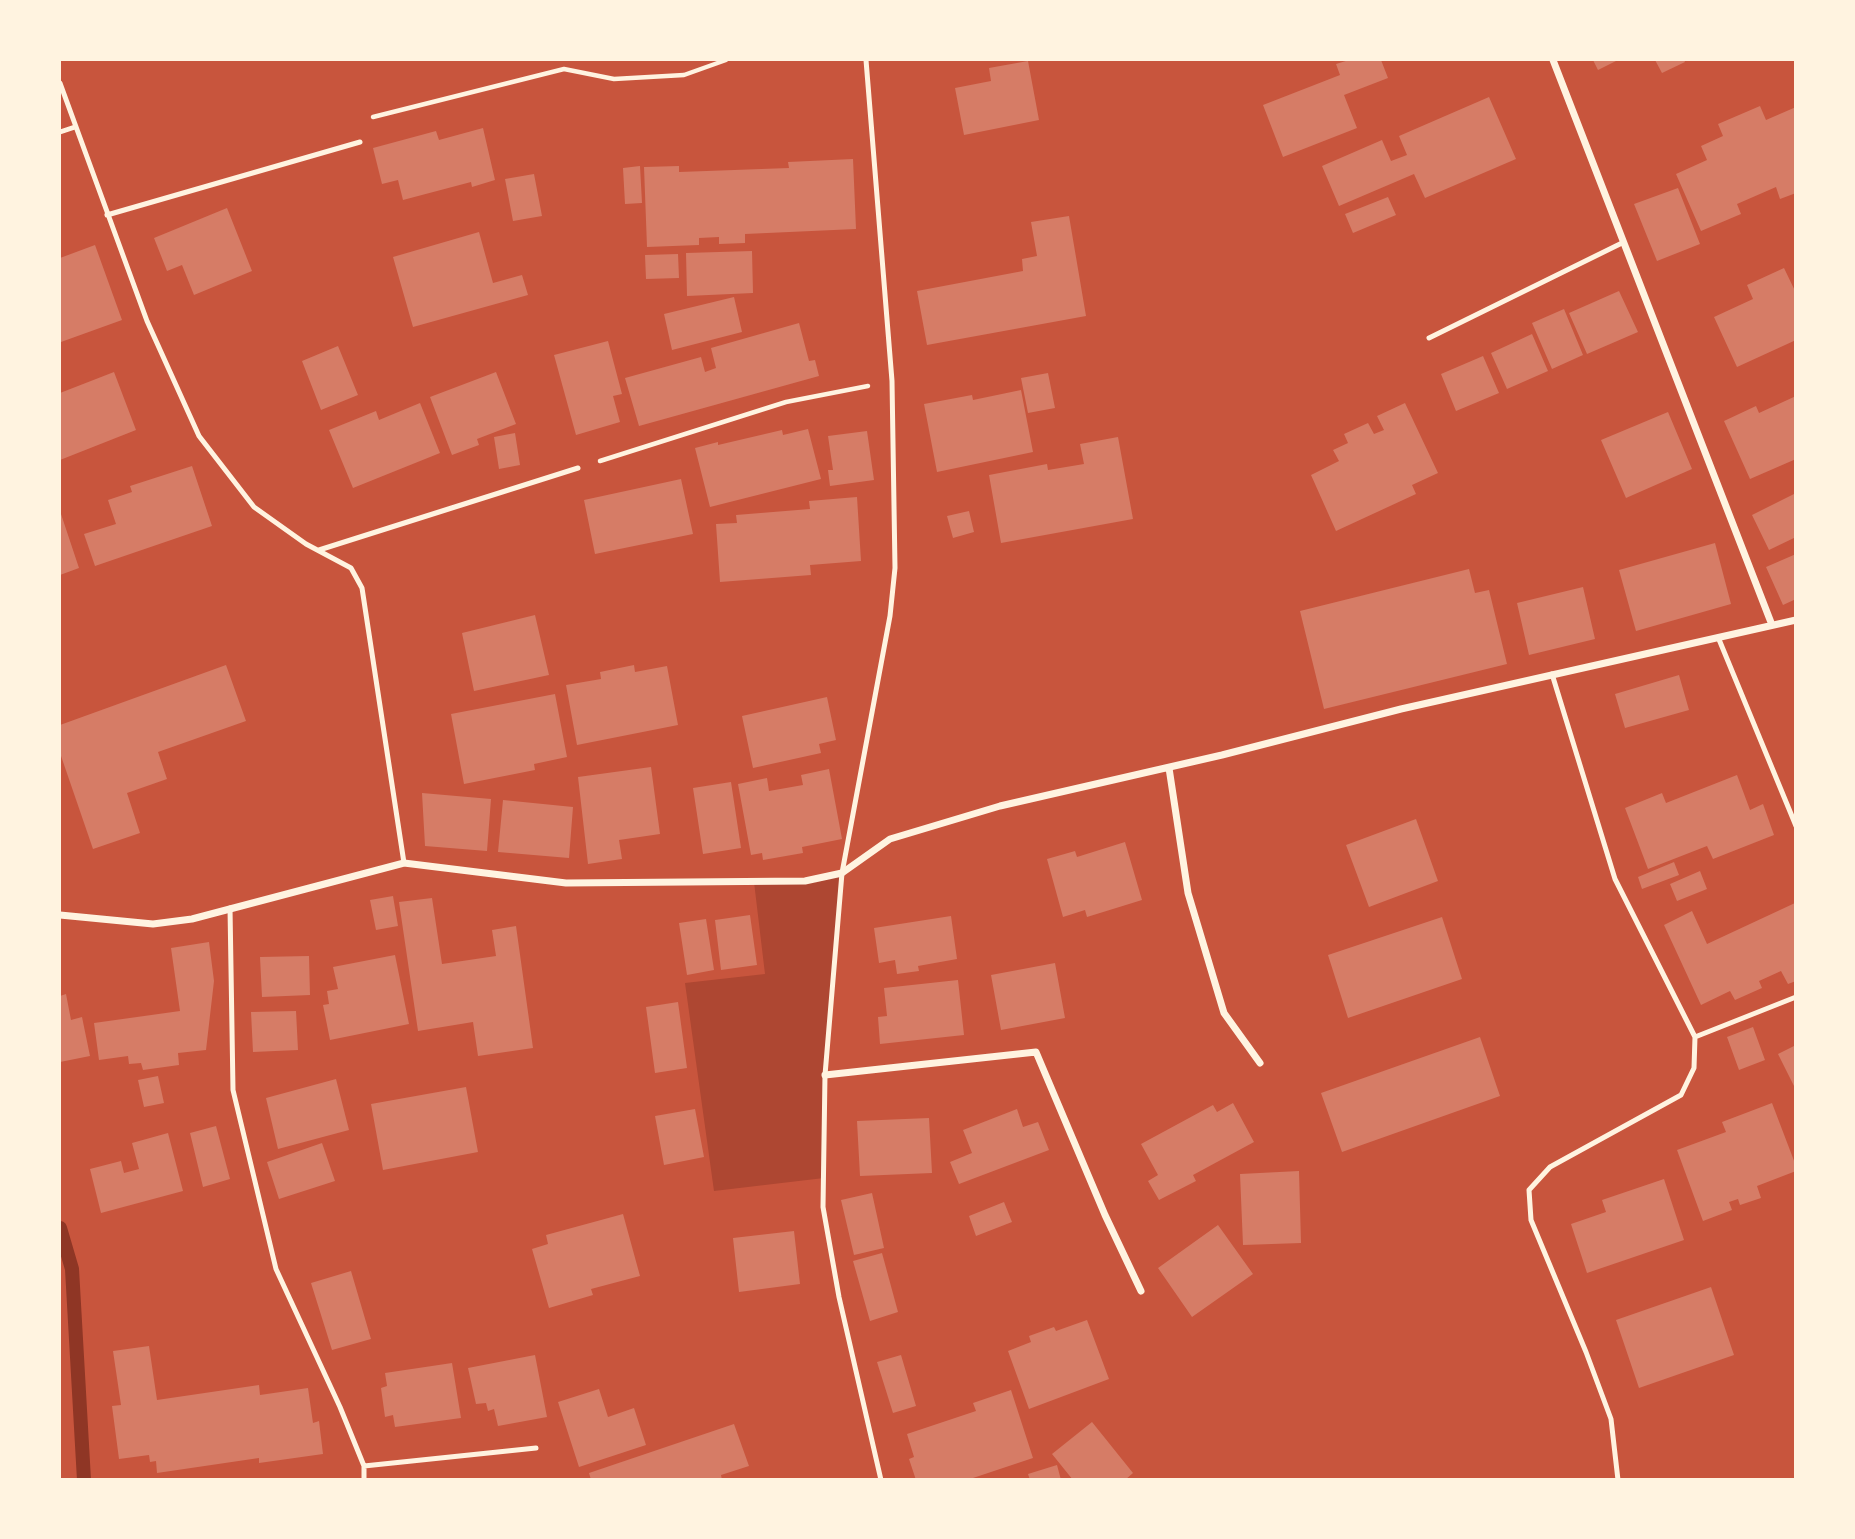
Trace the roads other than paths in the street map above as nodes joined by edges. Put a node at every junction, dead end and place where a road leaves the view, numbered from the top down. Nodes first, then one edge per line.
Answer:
1 (866, 60) edge
2 (1553, 60) edge
3 (60, 83) edge
4 (75, 127) junction
5 (60, 132) edge
6 (360, 142) road end
7 (107, 215) junction
8 (1624, 242) junction
9 (1429, 338) dead end
10 (578, 468) road end
11 (319, 550) junction
12 (1796, 620) edge
13 (1772, 625) junction
14 (1718, 637) junction
15 (1552, 674) junction
16 (1168, 768) junction
17 (1796, 826) edge
18 (404, 863) junction
19 (842, 873) junction
20 (230, 908) junction
21 (60, 915) edge
22 (1796, 997) edge
23 (1695, 1037) junction
24 (1260, 1063) dead end
25 (825, 1075) junction
26 (1140, 1291) dead end
27 (536, 1448) dead end
28 (364, 1466) junction
29 (364, 1479) edge
30 (881, 1479) edge
31 (1618, 1479) edge

1 - 19 lane
2 - 8 street
3 - 4 lane
4 - 5 lane
4 - 7 lane
6 - 7 lane
7 - 11 lane
8 - 9 lane
8 - 13 street
10 - 11 lane
11 - 18 lane
12 - 13 street
13 - 14 street
14 - 15 street
14 - 17 lane
15 - 16 street
15 - 23 lane
16 - 19 street
16 - 24 street
18 - 19 street
18 - 20 street
19 - 25 lane
20 - 21 street
20 - 28 lane
22 - 23 lane
23 - 31 lane
25 - 26 street
25 - 30 lane
27 - 28 lane
28 - 29 lane

